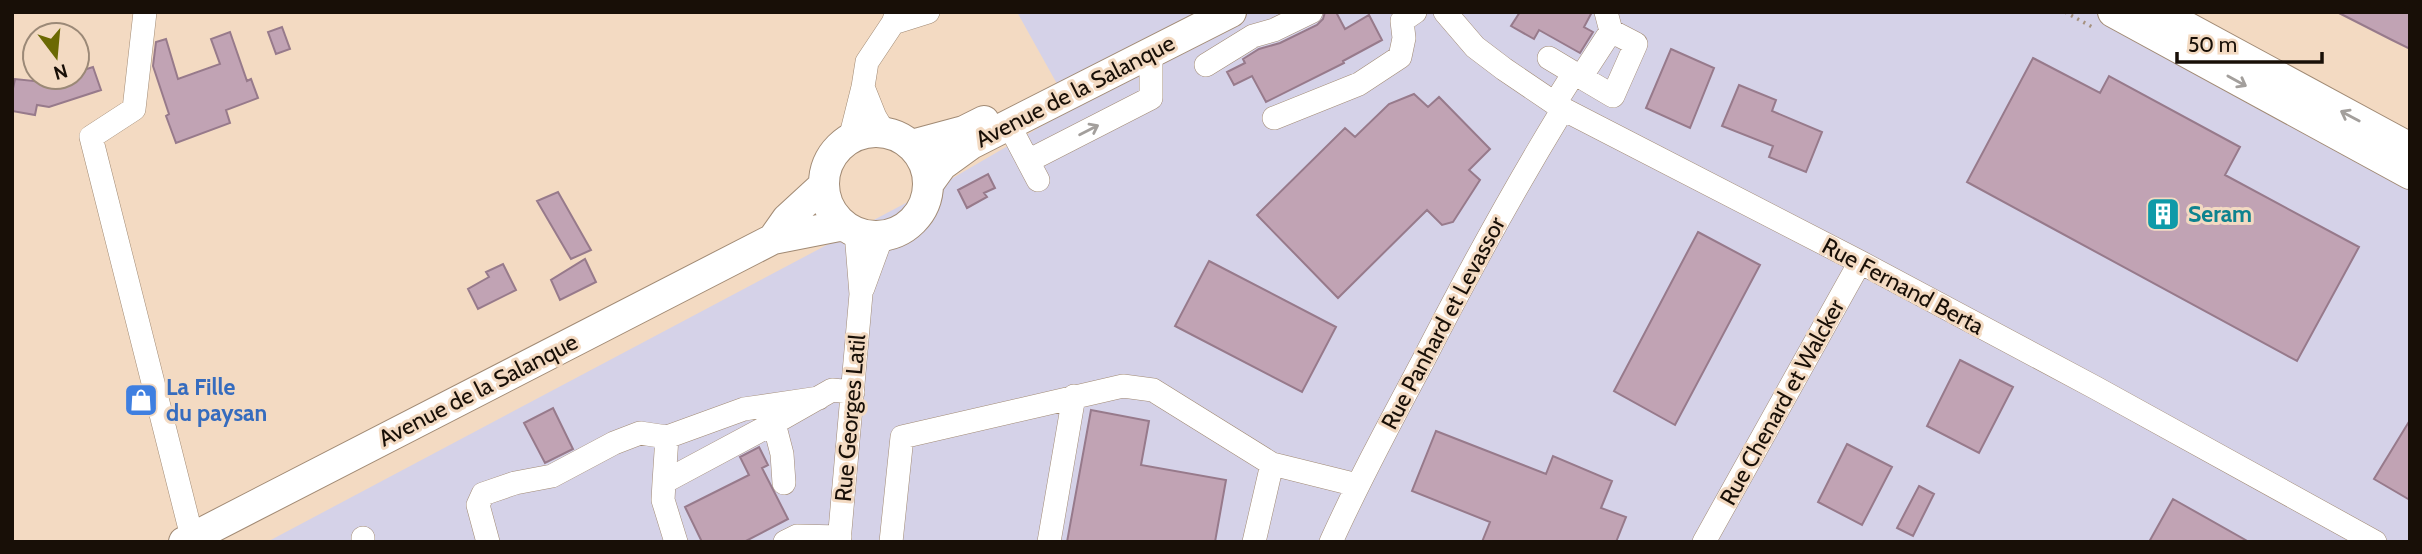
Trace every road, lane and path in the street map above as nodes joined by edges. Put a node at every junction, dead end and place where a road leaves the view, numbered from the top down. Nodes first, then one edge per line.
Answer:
1 (145, 12) edge
2 (928, 12) edge
3 (1201, 12) edge
4 (1230, 12) edge
5 (1311, 12) edge
6 (1445, 12) edge
7 (2113, 12) edge
8 (2159, 12) edge
9 (1404, 15) edge
10 (895, 18) edge
11 (1609, 21) edge
12 (1151, 52) junction
13 (1549, 58) dead end
14 (1206, 65) dead end
15 (1578, 75) junction
16 (863, 87) junction
17 (1559, 106) junction
18 (1274, 118) dead end
19 (1009, 125) junction
20 (884, 132) junction
21 (849, 139) junction
22 (912, 145) junction
23 (2410, 148) edge
24 (2410, 174) edge
25 (929, 183) junction
26 (824, 185) junction
27 (861, 231) junction
28 (773, 239) junction
29 (1860, 262) junction
30 (853, 392) junction
31 (1074, 396) junction
32 (819, 397) junction
33 (774, 422) junction
34 (667, 437) junction
35 (1272, 464) junction
36 (664, 482) junction
37 (784, 483) dead end
38 (1357, 485) junction
39 (804, 539) edge
40 (840, 539) edge
41 (188, 540) edge
42 (488, 542) edge
43 (676, 542) edge
44 (785, 542) edge
45 (891, 542) edge
46 (1049, 542) edge
47 (1254, 542) edge
48 (1331, 542) edge
49 (1704, 542) edge
50 (2375, 542) edge

1 - 41 street
2 - 10 street
3 - 22 main road, Avenue de la Salanque
4 - 12 main road, Avenue de la Salanque
5 - 14 street
6 - 17 street, Rue Fernand Berta
7 -> 24 main road
23 -> 8 main road
9 - 18 street
10 - 16 street
11 - 15 street, Rue Panhard et Levassor
11 - 15 street
12 - 19 main road, Avenue de la Salanque
19 -> 12 street
13 - 15 street
15 - 17 street, Rue Panhard et Levassor
16 - 20 street
16 - 21 street
17 - 29 street, Rue Fernand Berta
17 - 38 street, Rue Panhard et Levassor
19 - 25 main road, Avenue de la Salanque
20 - 21 main road
20 - 22 main road
21 - 26 main road
22 - 25 main road
25 - 27 main road
26 - 27 main road
26 - 28 main road
27 - 28 main road
27 - 30 street, Rue Georges Latil
28 - 41 main road, Avenue de la Salanque
29 - 49 street, Rue Chenard et Walcker
29 - 50 street, Rue Fernand Berta
30 - 32 street
30 - 40 street, Rue Georges Latil
31 - 35 street
31 - 45 street
31 - 46 street
32 - 33 street
32 - 34 street
33 - 36 street
33 - 37 street
34 - 36 street
34 - 42 street
35 - 38 street
35 - 47 street
36 - 43 street
38 - 48 street, Rue Panhard et Levassor
39 - 40 street
39 - 44 street

